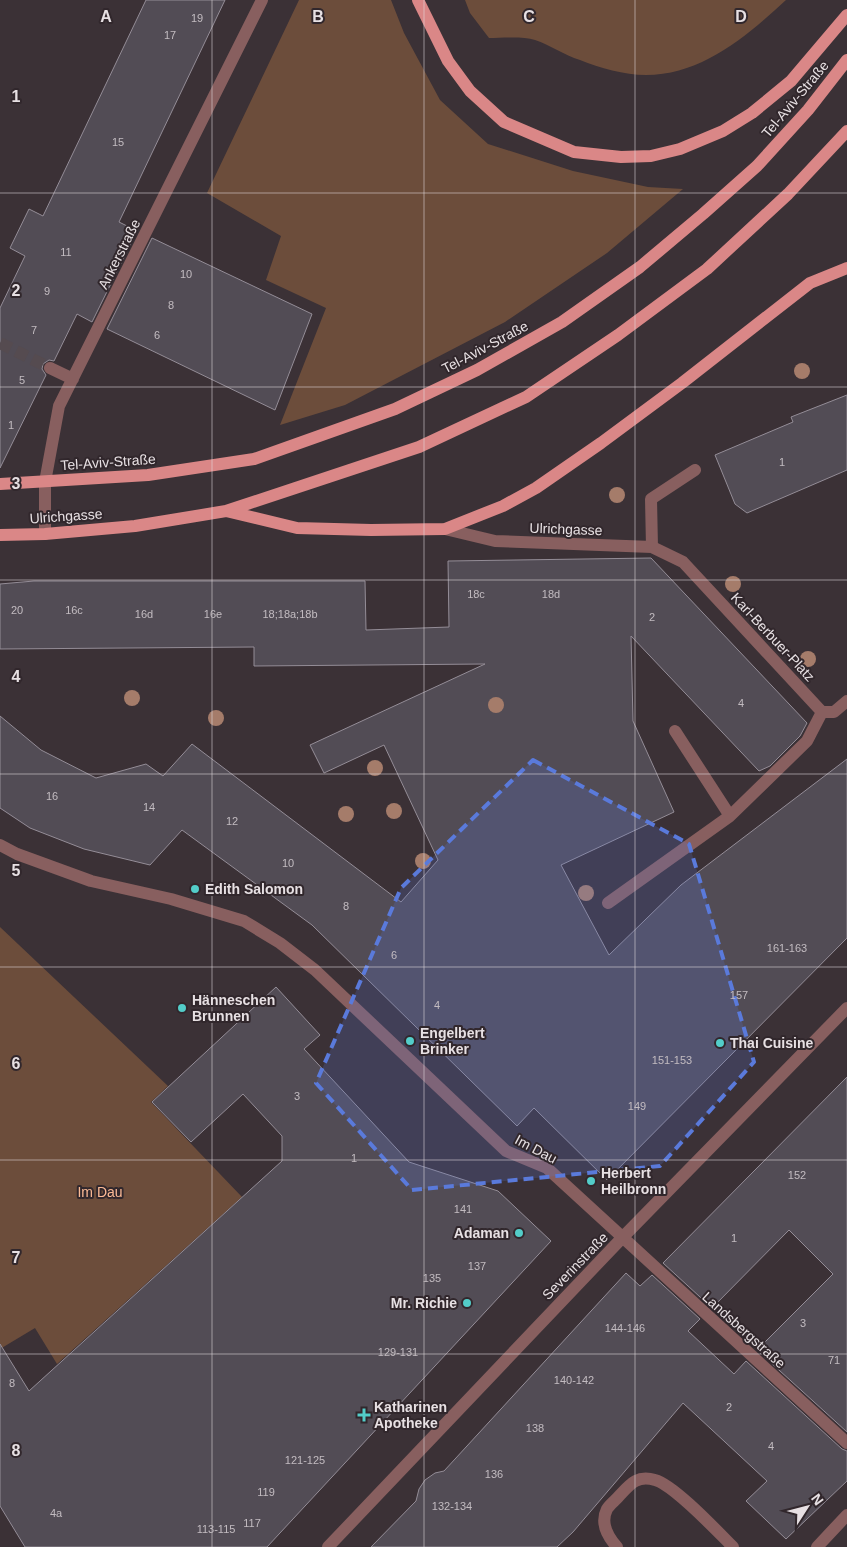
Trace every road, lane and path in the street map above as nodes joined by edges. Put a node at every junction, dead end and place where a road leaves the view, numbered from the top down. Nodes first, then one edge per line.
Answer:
1 (262, 0) edge
2 (418, 0) edge
3 (847, 15) edge
4 (847, 60) edge
5 (847, 131) edge
6 (847, 268) edge
7 (50, 368) tunnel mouth
8 (73, 379) junction
9 (695, 470) dead end
10 (45, 482) junction
11 (0, 484) edge
12 (226, 511) junction
13 (445, 529) junction
14 (45, 534) junction
15 (0, 536) edge
16 (652, 547) junction
17 (683, 562) joint
18 (847, 701) edge
19 (822, 712) junction
20 (675, 731) dead end
21 (730, 816) junction
22 (0, 845) edge
23 (608, 903) dead end
24 (847, 1008) edge
25 (622, 1238) junction
26 (847, 1443) edge
27 (847, 1515) edge
28 (328, 1547) edge
29 (617, 1547) edge
30 (733, 1547) edge
31 (817, 1547) edge

1 - 8 street, Ankerstraße
2 - 3 main road
4 - 10 main road, Tel-Aviv-Straße
5 - 12 main road
6 - 13 main road
7 - 8 street
8 - 10 street, Ankerstraße
9 - 16 street
10 - 11 main road
10 - 14 street, Ankerstraße
12 - 13 main road
12 - 14 main road, Ulrichgasse
13 - 16 street, Ulrichgasse
14 - 15 main road, Ulrichgasse
16 - 17 street, Ulrichgasse
17 - 19 street, Karl-Berbuer-Platz
18 - 19 street
19 - 21 street
20 - 21 street
21 - 23 street
22 - 25 street, Im Dau
24 - 25 street, Severinstraße
25 - 26 street, Landsbergstraße
25 - 28 street, Severinstraße
27 - 31 street
29 - 30 street

